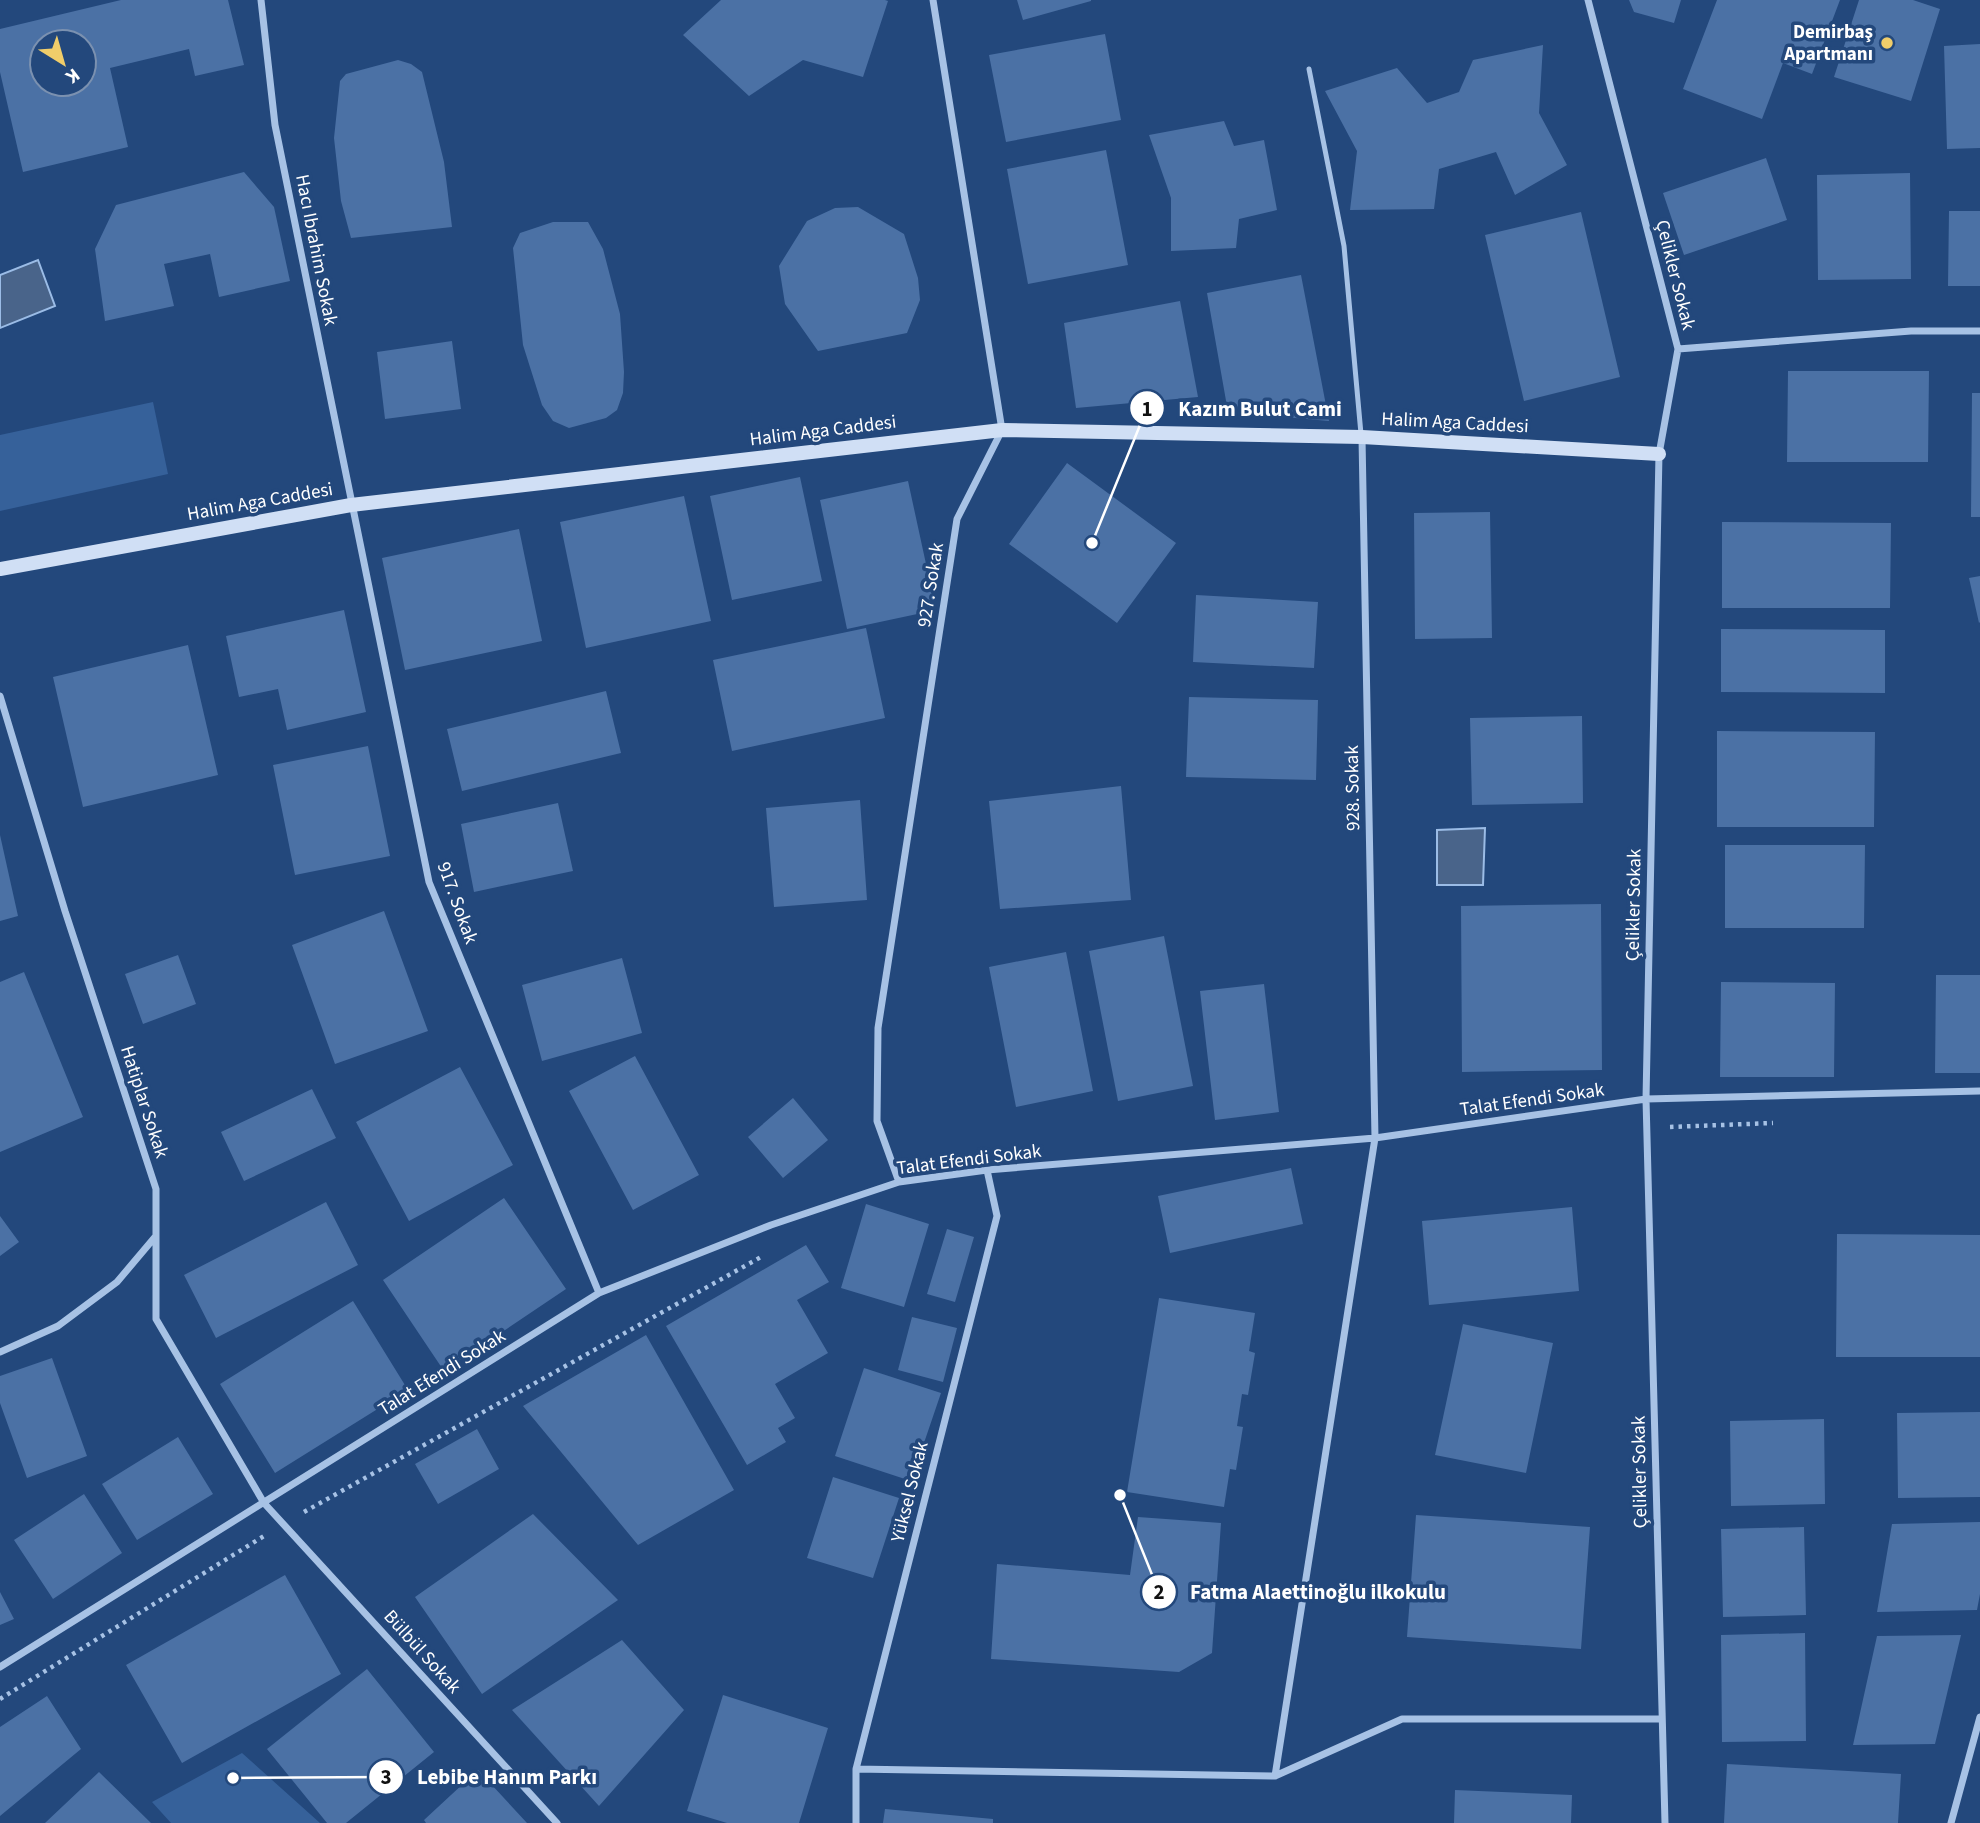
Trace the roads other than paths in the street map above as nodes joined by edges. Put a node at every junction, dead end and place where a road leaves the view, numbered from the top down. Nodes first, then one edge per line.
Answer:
1 (261, 0) edge
2 (933, 0) edge
3 (1588, 0) edge
4 (1308, 69) dead end
5 (1980, 331) edge
6 (1678, 349) junction
7 (1002, 430) junction
8 (1362, 437) junction
9 (1659, 454) junction
10 (351, 505) junction
11 (0, 569) edge
12 (0, 696) edge
13 (1980, 1091) edge
14 (1646, 1100) junction
15 (1376, 1138) junction
16 (987, 1170) junction
17 (899, 1182) junction
18 (156, 1236) junction
19 (599, 1293) junction
20 (0, 1352) edge
21 (264, 1503) junction
22 (0, 1667) edge
23 (1980, 1717) edge
24 (1662, 1718) junction
25 (856, 1769) junction
26 (1275, 1776) junction
27 (557, 1823) edge
28 (856, 1823) edge
29 (1665, 1823) edge
30 (1951, 1823) edge

1 - 10 street, Hacı Ibrahim Sokak
2 - 7 street
3 - 6 street, Çelikler Sokak
4 - 8 lane
5 - 6 street
6 - 9 street, Çelikler Sokak
7 - 8 street, Halim Aga Caddesi
7 - 10 street, Halim Aga Caddesi
7 - 17 street, 927. Sokak
8 - 9 street, Halim Aga Caddesi
8 - 15 street, 928. Sokak
9 - 14 street, Çelikler Sokak
10 - 11 street, Halim Aga Caddesi
10 - 19 street, 917. Sokak
12 - 18 street, Hatiplar Sokak
13 - 14 street, Talat Efendi Sokak
14 - 15 street, Talat Efendi Sokak
14 - 24 street, Çelikler Sokak
15 - 16 street, Talat Efendi Sokak
15 - 26 street, 928. Sokak
16 - 17 street, Talat Efendi Sokak
16 - 25 street, Yüksel Sokak
17 - 19 street, Talat Efendi Sokak
18 - 20 street
18 - 21 street, Hatiplar Sokak
19 - 21 street, Talat Efendi Sokak
21 - 22 street, Talat Efendi Sokak
21 - 27 street, Bülbül Sokak
23 - 30 street
24 - 26 street
24 - 29 street, Çelikler Sokak
25 - 26 street
25 - 28 street, Yüksel Sokak

